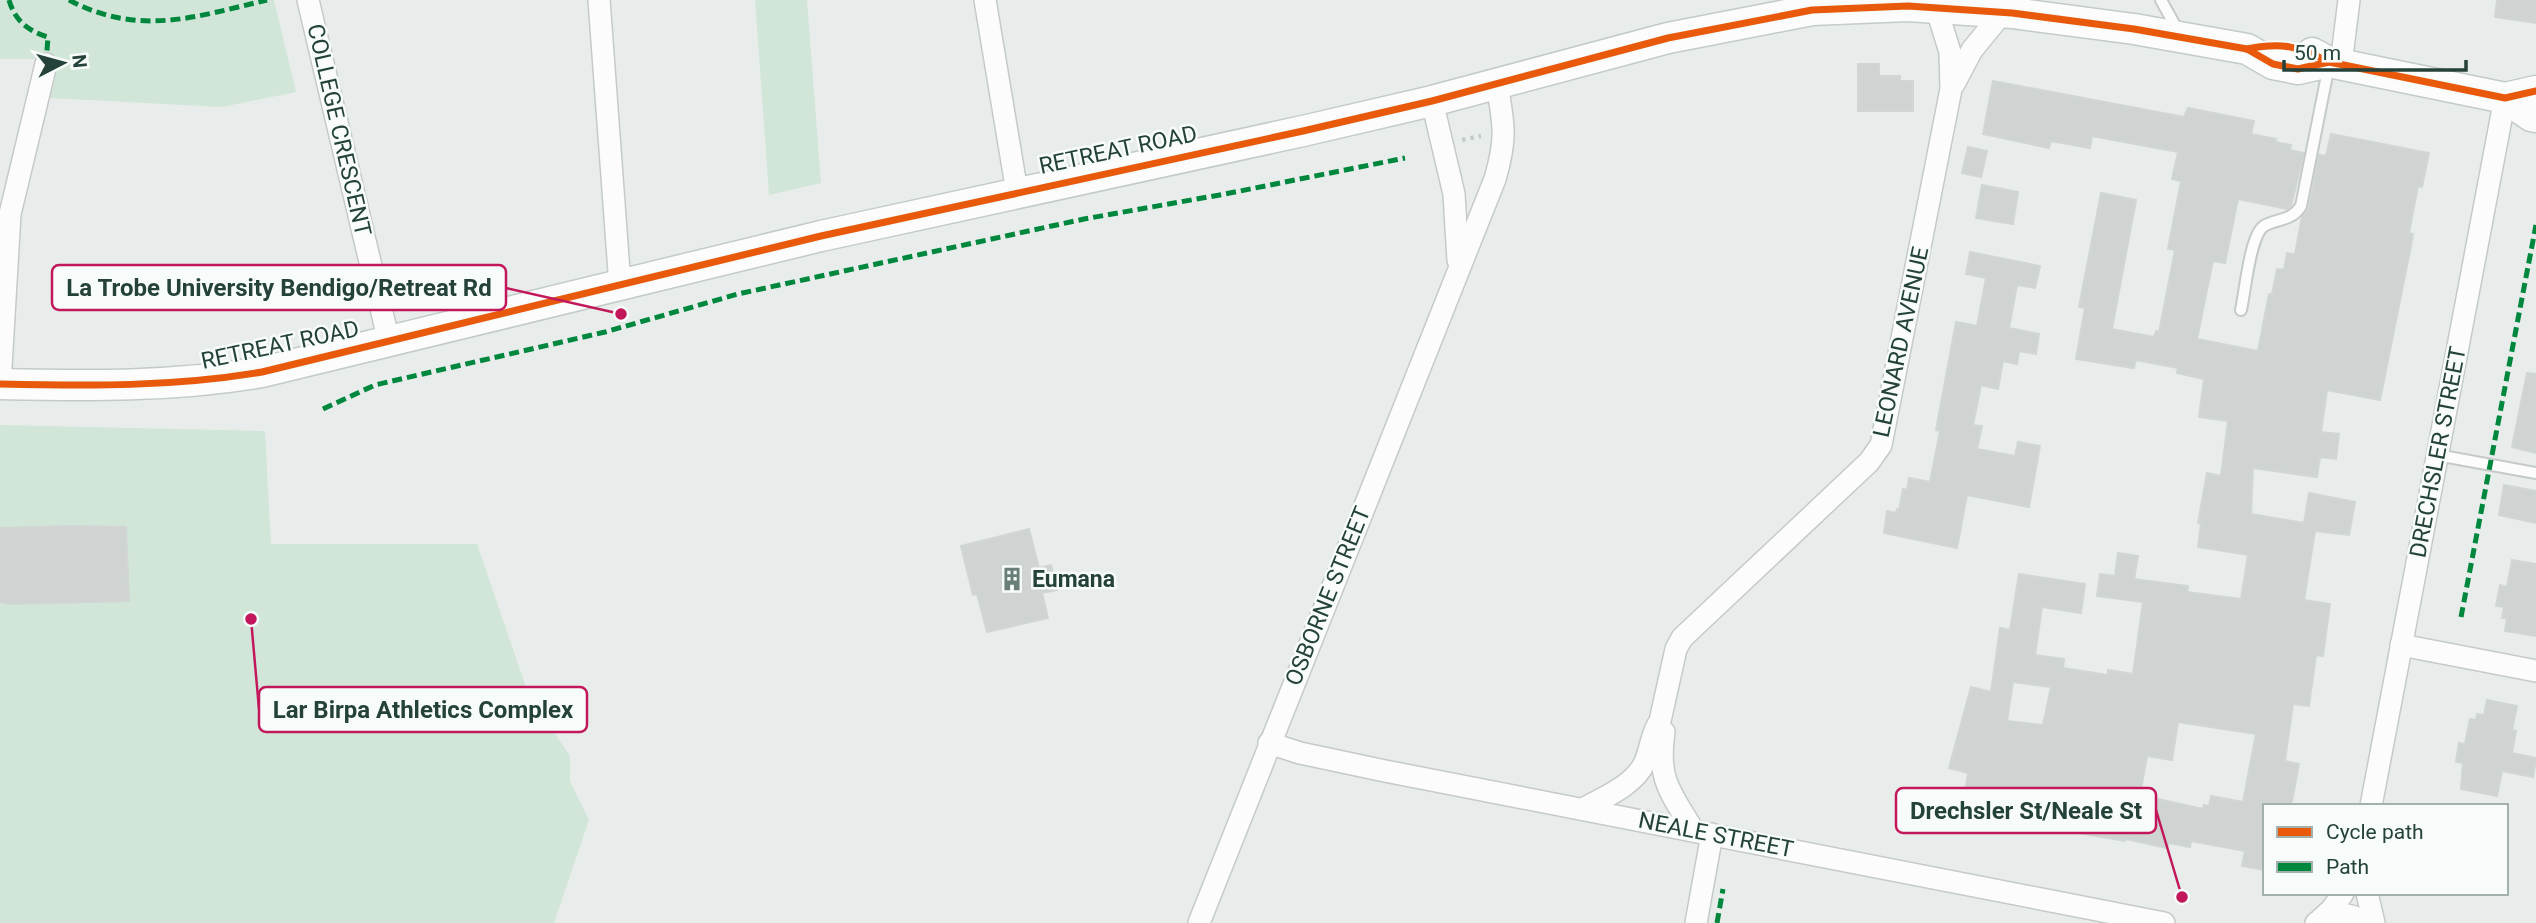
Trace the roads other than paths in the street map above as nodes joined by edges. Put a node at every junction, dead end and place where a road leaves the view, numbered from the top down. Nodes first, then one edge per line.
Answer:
1 (308, 0) edge
2 (599, 0) edge
3 (985, 0) edge
4 (2161, 0) edge
5 (2349, 0) edge
6 (1816, 5) edge
7 (1936, 7) junction
8 (1753, 10) edge
9 (2003, 12) junction
10 (2181, 38) junction
11 (2335, 63) junction
12 (47, 64) dead end
13 (1497, 84) junction
14 (1951, 89) junction
15 (2536, 91) edge
16 (2505, 98) junction
17 (1432, 101) junction
18 (2536, 117) edge
19 (1017, 192) junction
20 (1459, 269) junction
21 (620, 285) junction
22 (2241, 310) dead end
23 (388, 342) junction
24 (0, 384) edge
25 (2437, 455) junction
26 (2536, 473) edge
27 (2401, 645) junction
28 (2536, 671) edge
29 (1660, 721) junction
30 (1269, 743) junction
31 (2371, 804) edge
32 (1583, 809) junction
33 (1702, 832) junction
34 (2342, 895) edge
35 (2367, 895) edge
36 (2317, 922) edge
37 (1199, 923) edge
38 (1696, 923) edge
39 (2164, 923) edge
40 (2368, 923) edge
41 (2374, 923) edge

1 - 23 street, COLLEGE CRESCENT
2 - 21 street
3 - 19 street
4 - 10 lane
5 - 11 street
6 - 7 street, RETREAT ROAD
6 - 8 street, RETREAT ROAD
7 - 9 street, RETREAT ROAD
7 - 14 street, LEONARD AVENUE
8 - 13 street, RETREAT ROAD
9 - 10 street, RETREAT ROAD
9 - 14 street, LEONARD AVENUE
10 - 11 street, RETREAT ROAD
11 - 16 street, RETREAT ROAD
11 - 22 lane
12 - 24 street
13 - 17 street, RETREAT ROAD
13 - 20 street, OSBORNE STREET
14 - 29 street, LEONARD AVENUE
15 - 16 street
16 - 18 street
16 - 25 street, DRECHSLER STREET
17 - 19 street, RETREAT ROAD
17 - 20 street, OSBORNE STREET
19 - 21 street, RETREAT ROAD
20 - 30 street, OSBORNE STREET
21 - 23 street, RETREAT ROAD
23 - 24 street, RETREAT ROAD
25 - 26 lane
25 - 27 street, DRECHSLER STREET
27 - 28 street
27 - 31 street, DRECHSLER STREET
29 - 32 street, LEONARD AVENUE
29 - 33 street, LEONARD AVENUE
30 - 32 street, NEALE STREET
30 - 37 street, OSBORNE STREET
32 - 33 street, NEALE STREET
33 - 38 street
33 - 39 street, NEALE STREET
34 - 36 street
35 - 41 street
36 - 40 street

